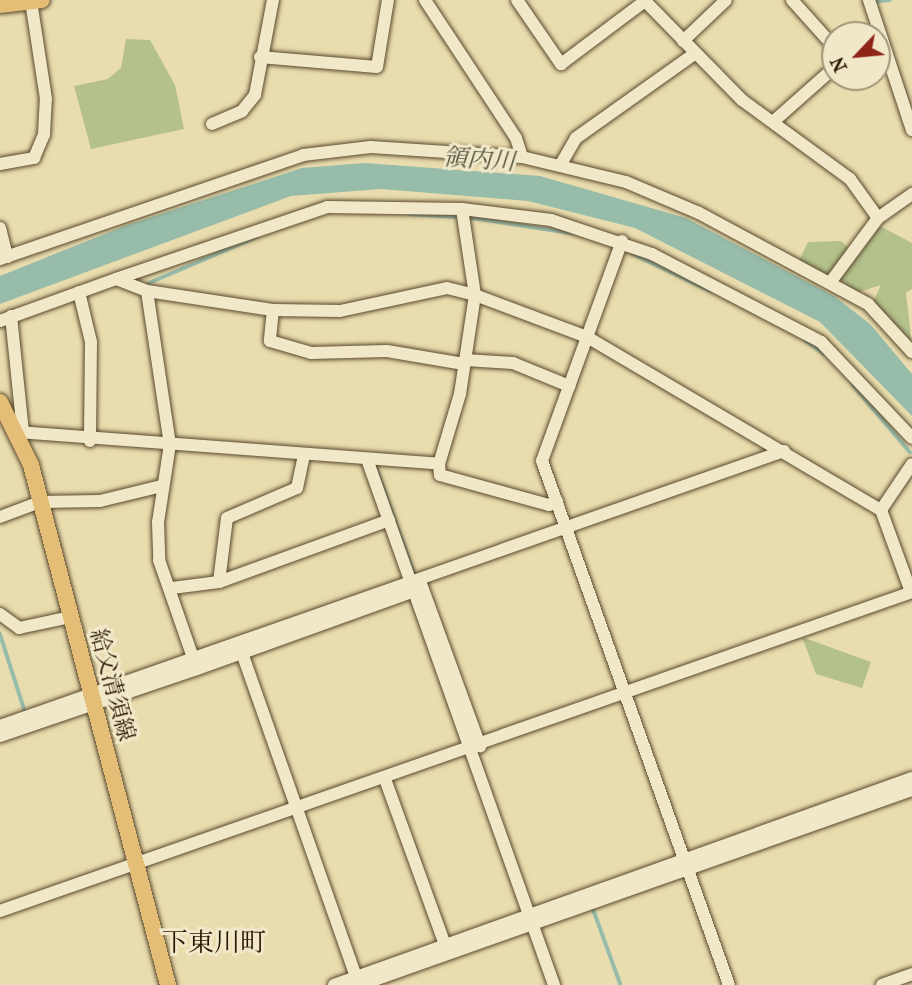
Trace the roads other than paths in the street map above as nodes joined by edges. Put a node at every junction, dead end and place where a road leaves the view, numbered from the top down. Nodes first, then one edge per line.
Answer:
1 (273, 0) edge
2 (388, 0) edge
3 (425, 0) edge
4 (517, 0) edge
5 (645, 0) edge
6 (726, 0) edge
7 (792, 0) edge
8 (869, 0) edge
9 (33, 1) edge
10 (0, 5) edge
11 (873, 21) edge
12 (821, 32) edge
13 (683, 41) junction
14 (694, 54) junction
15 (260, 57) junction
16 (891, 74) edge
17 (821, 79) edge
18 (774, 121) junction
19 (212, 124) dead end
20 (912, 130) edge
21 (522, 157) junction
22 (0, 164) edge
23 (561, 164) junction
24 (912, 194) edge
25 (462, 209) junction
26 (878, 218) junction
27 (0, 228) edge
28 (622, 241) junction
29 (4, 258) edge
30 (116, 279) junction
31 (832, 281) junction
32 (147, 291) junction
33 (79, 292) junction
34 (475, 295) junction
35 (273, 310) junction
36 (6, 319) edge
37 (587, 337) junction
38 (912, 352) edge
39 (465, 362) junction
40 (569, 386) junction
41 (0, 402) edge
42 (20, 432) junction
43 (912, 439) edge
44 (90, 441) junction
45 (170, 444) junction
46 (784, 451) junction
47 (304, 454) junction
48 (368, 462) junction
49 (439, 464) junction
50 (912, 464) edge
51 (162, 486) junction
52 (558, 501) junction
53 (40, 502) junction
54 (881, 510) junction
55 (0, 517) edge
56 (389, 520) junction
57 (568, 528) junction
58 (219, 582) junction
59 (415, 585) junction
60 (172, 588) junction
61 (911, 592) edge
62 (0, 614) edge
63 (70, 617) junction
64 (242, 653) junction
65 (196, 664) junction
66 (625, 693) junction
67 (93, 701) junction
68 (0, 726) edge
69 (0, 736) edge
70 (475, 747) junction
71 (912, 778) edge
72 (385, 779) junction
73 (912, 790) edge
74 (297, 810) junction
75 (687, 864) junction
76 (137, 867) junction
77 (0, 911) edge
78 (531, 920) junction
79 (444, 945) junction
80 (912, 974) edge
81 (359, 982) edge
82 (168, 985) edge
83 (334, 985) edge
84 (554, 985) edge
85 (729, 985) edge
86 (882, 985) edge

1 - 15 street
2 - 15 street
3 - 21 street
4 - 5 street
5 - 13 street
6 - 13 street
7 - 12 street
8 - 11 street
9 - 10 main road
9 - 22 street
13 - 14 street
14 - 18 street
14 - 23 street
15 - 19 street
16 - 20 street
17 - 18 street
18 - 26 street
21 - 23 street
21 - 29 street
23 - 31 street
24 - 26 street
25 - 28 street
25 - 30 street
25 - 34 street
26 - 31 street
27 - 29 street
28 - 37 street
28 - 43 street
30 - 32 street
30 - 33 street
31 - 38 street
32 - 35 street
32 - 45 street
33 - 36 street
33 - 44 street
34 - 35 street
34 - 37 street
34 - 39 street
35 - 39 street
36 - 42 street
37 - 40 street
37 - 46 street
39 - 40 street
39 - 49 street
40 - 52 street
41 - 42 main road, 給父清須線
42 - 44 street
42 - 53 main road, 給父清須線
44 - 45 street
45 - 47 street
45 - 51 street
46 - 54 street
46 - 57 street
47 - 48 street
47 - 58 street
48 - 49 street
48 - 56 street
49 - 52 street
50 - 54 street
51 - 53 street
51 - 60 street
52 - 57 street
53 - 55 street
53 - 63 main road, 給父清須線
54 - 61 street
56 - 58 street
56 - 59 street
57 - 59 street
57 - 66 street
58 - 60 street
59 - 64 street
59 - 65 street
59 - 70 street
60 - 65 street
61 - 66 street
62 - 63 street
63 - 67 main road, 給父清須線
64 - 65 street
64 - 74 street
65 - 67 street
66 - 70 street
66 - 75 street
67 - 68 street
67 - 69 street
67 - 76 main road, 給父清須線
70 - 72 street
70 - 78 street
71 - 75 street
72 - 74 street
72 - 79 street
73 - 75 street
74 - 76 street
74 - 81 street
75 - 78 street
75 - 85 street
76 - 77 street
76 - 82 main road, 給父清須線
78 - 79 street
78 - 81 street
78 - 84 street
79 - 81 street
80 - 86 street
81 - 83 street

